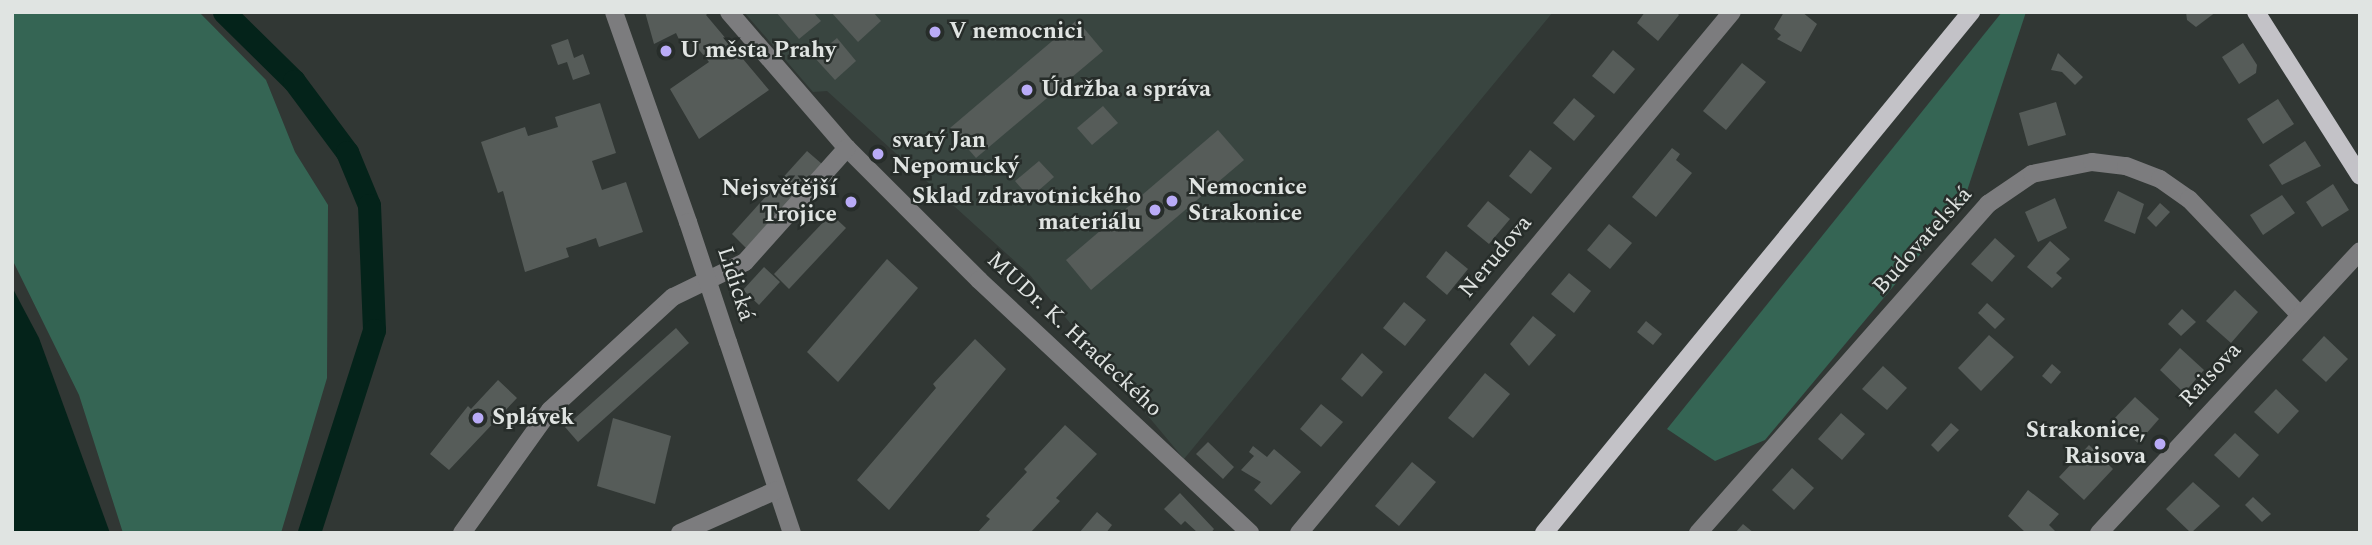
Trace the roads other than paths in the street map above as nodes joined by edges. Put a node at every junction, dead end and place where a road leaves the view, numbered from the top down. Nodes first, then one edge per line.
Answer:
1 (614, 12) edge
2 (729, 12) edge
3 (1732, 12) edge
4 (1971, 12) edge
5 (2256, 12) edge
6 (847, 148) junction
7 (2360, 176) edge
8 (2360, 251) edge
9 (2300, 315) junction
10 (777, 490) junction
11 (462, 533) edge
12 (680, 533) edge
13 (792, 533) edge
14 (1250, 533) edge
15 (1299, 533) edge
16 (1544, 533) edge
17 (1698, 533) edge
18 (2099, 533) edge

1 - 10 street, Lidická, bridge
2 - 6 street, MUDr. K. Hradeckého
3 - 15 street, Nerudova
4 - 16 main road
5 - 7 main road
6 - 11 street
6 - 14 street, MUDr. K. Hradeckého
8 - 9 street, Raisova
9 - 17 street, Budovatelská
9 - 18 street, Raisova
10 - 12 street
10 - 13 street, Lidická

